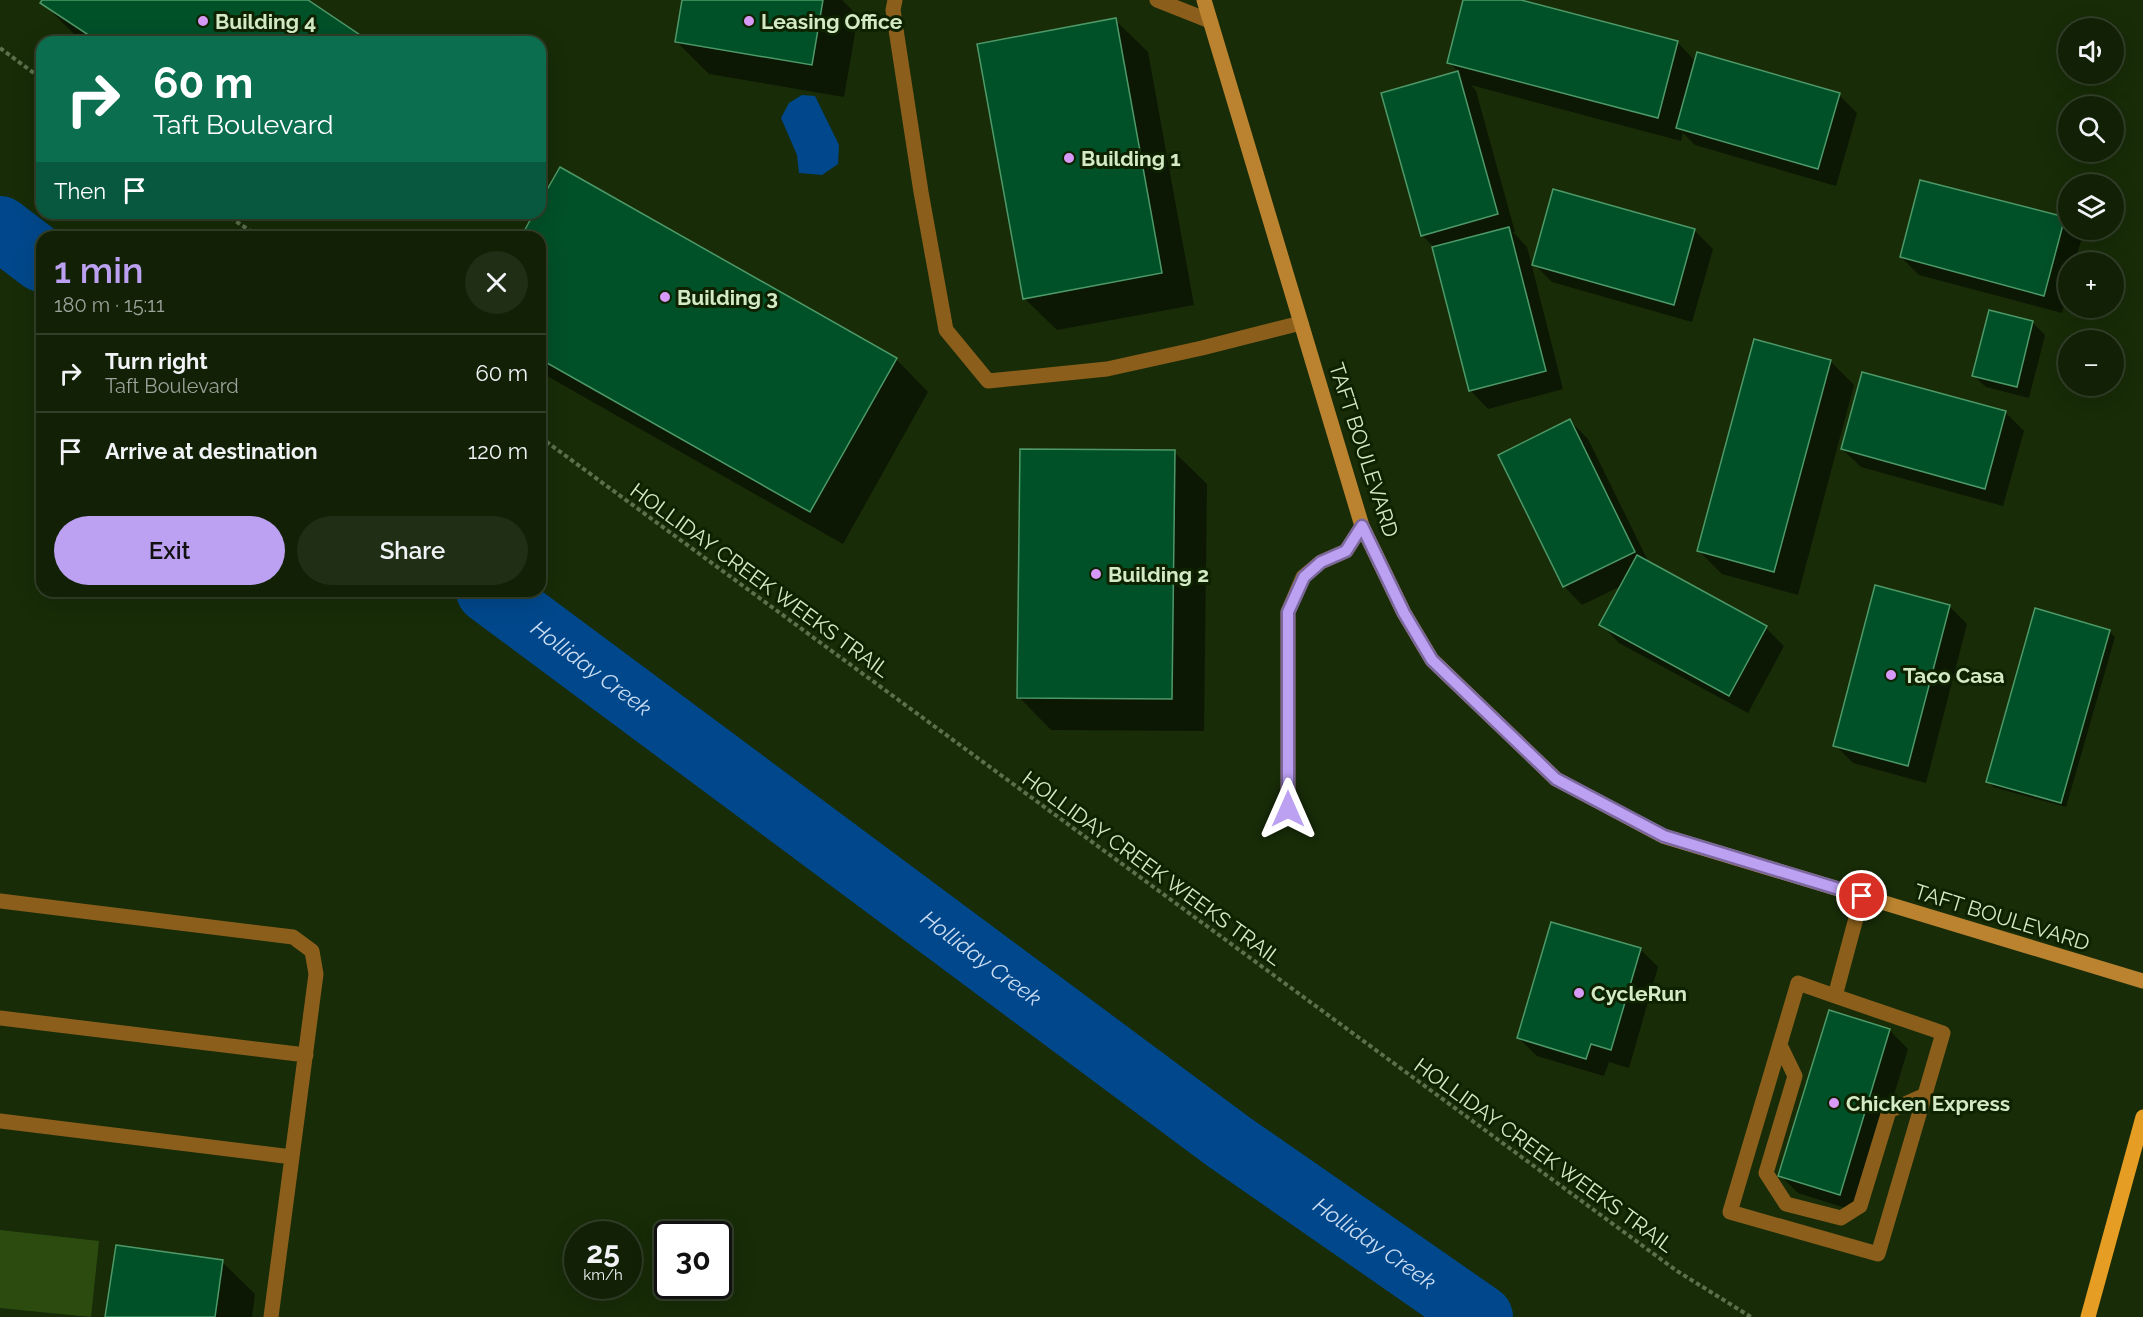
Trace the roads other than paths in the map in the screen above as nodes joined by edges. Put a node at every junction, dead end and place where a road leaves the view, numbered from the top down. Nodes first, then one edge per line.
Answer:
1 (895, 0) edge
2 (1157, 0) edge
3 (1204, 0) edge
4 (1210, 21) junction
5 (1301, 323) junction
6 (1362, 526) junction
7 (1288, 809) dead end
8 (1862, 896) junction
9 (0, 902) edge
10 (2143, 981) edge
11 (1835, 996) junction
12 (0, 1018) edge
13 (1779, 1045) junction
14 (306, 1055) junction
15 (1925, 1095) junction
16 (2143, 1117) edge
17 (0, 1121) edge
18 (292, 1157) junction
19 (271, 1317) edge
20 (2088, 1317) edge

1 - 5 street
2 - 4 street
3 - 4 street, TAFT BOULEVARD
4 - 5 street, TAFT BOULEVARD
5 - 6 street, TAFT BOULEVARD
6 - 7 street
6 - 8 street, TAFT BOULEVARD
8 - 10 street, TAFT BOULEVARD
8 - 11 street
9 - 14 street
11 - 13 street
11 - 15 street
12 - 14 street
13 - 15 street
13 - 15 street
14 - 18 street
16 - 20 main road
17 - 18 street
18 - 19 street

